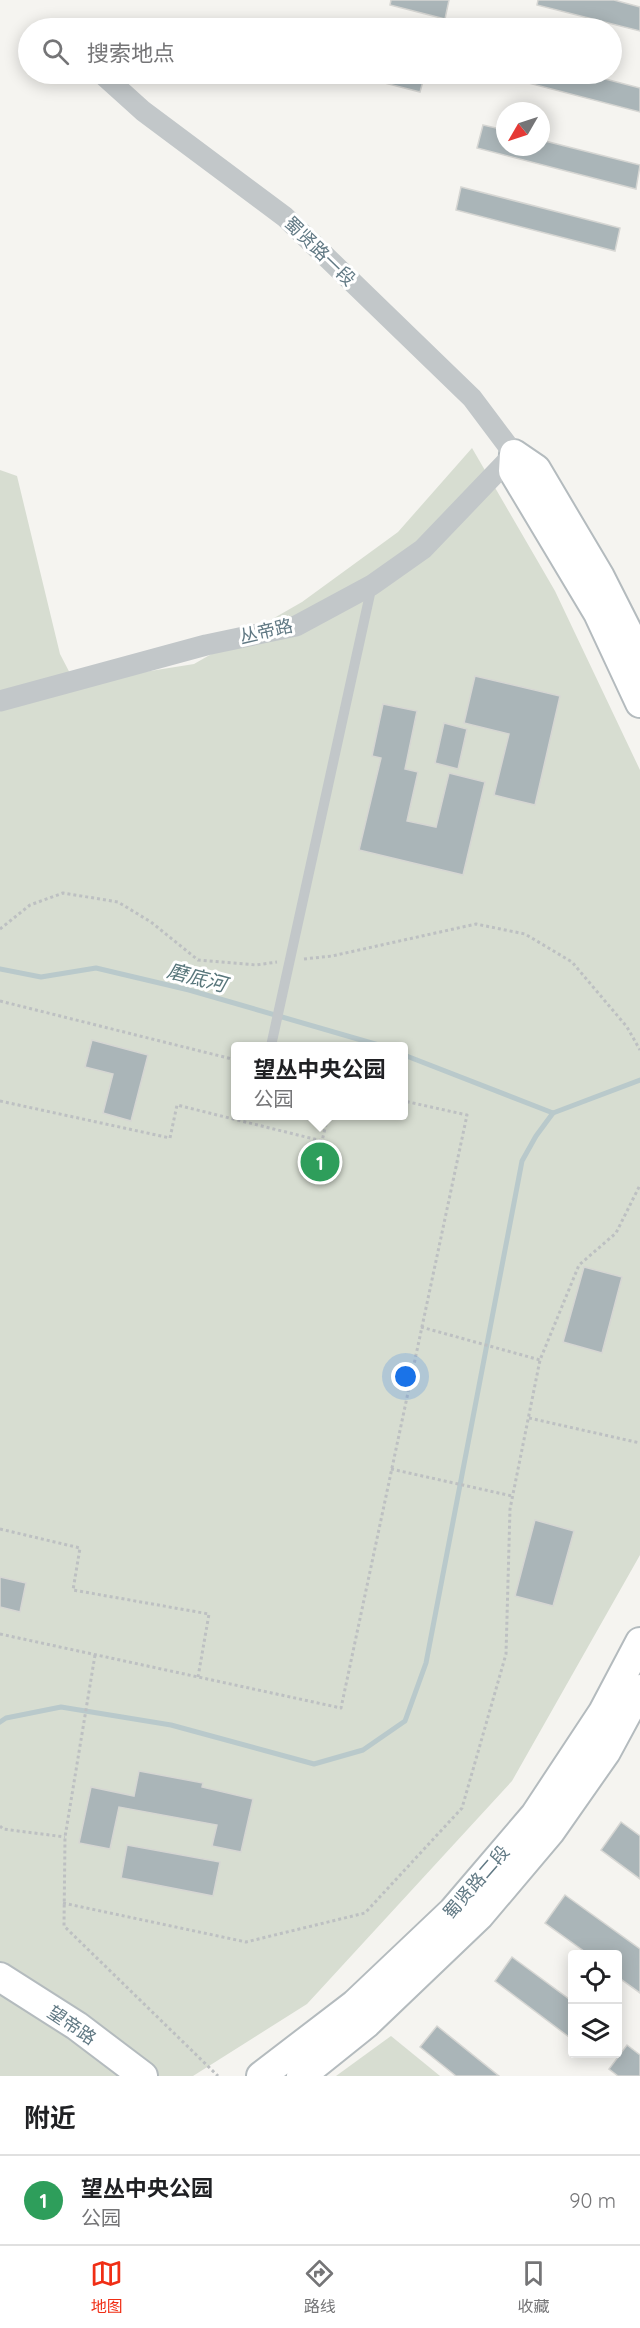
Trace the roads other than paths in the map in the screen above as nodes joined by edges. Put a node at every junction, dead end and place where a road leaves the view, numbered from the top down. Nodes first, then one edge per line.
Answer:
1 (113, 84) edge
2 (514, 454) junction
3 (372, 585) junction
4 (640, 656) edge
5 (0, 702) edge
6 (640, 703) edge
7 (272, 1042) edge
8 (640, 1642) edge
9 (640, 1689) edge
10 (0, 1977) edge
11 (142, 2076) edge
12 (261, 2076) edge
13 (301, 2076) edge

1 - 2 street, 蜀贤路一段
2 - 3 street, 丛帝路
2 - 4 street, 蜀贤路一段
2 - 6 street, 蜀贤路一段
3 - 5 street, 丛帝路
3 - 7 lane
8 - 12 street, 蜀贤路二段
9 - 13 street, 蜀贤路二段
10 - 11 street, 望帝路

